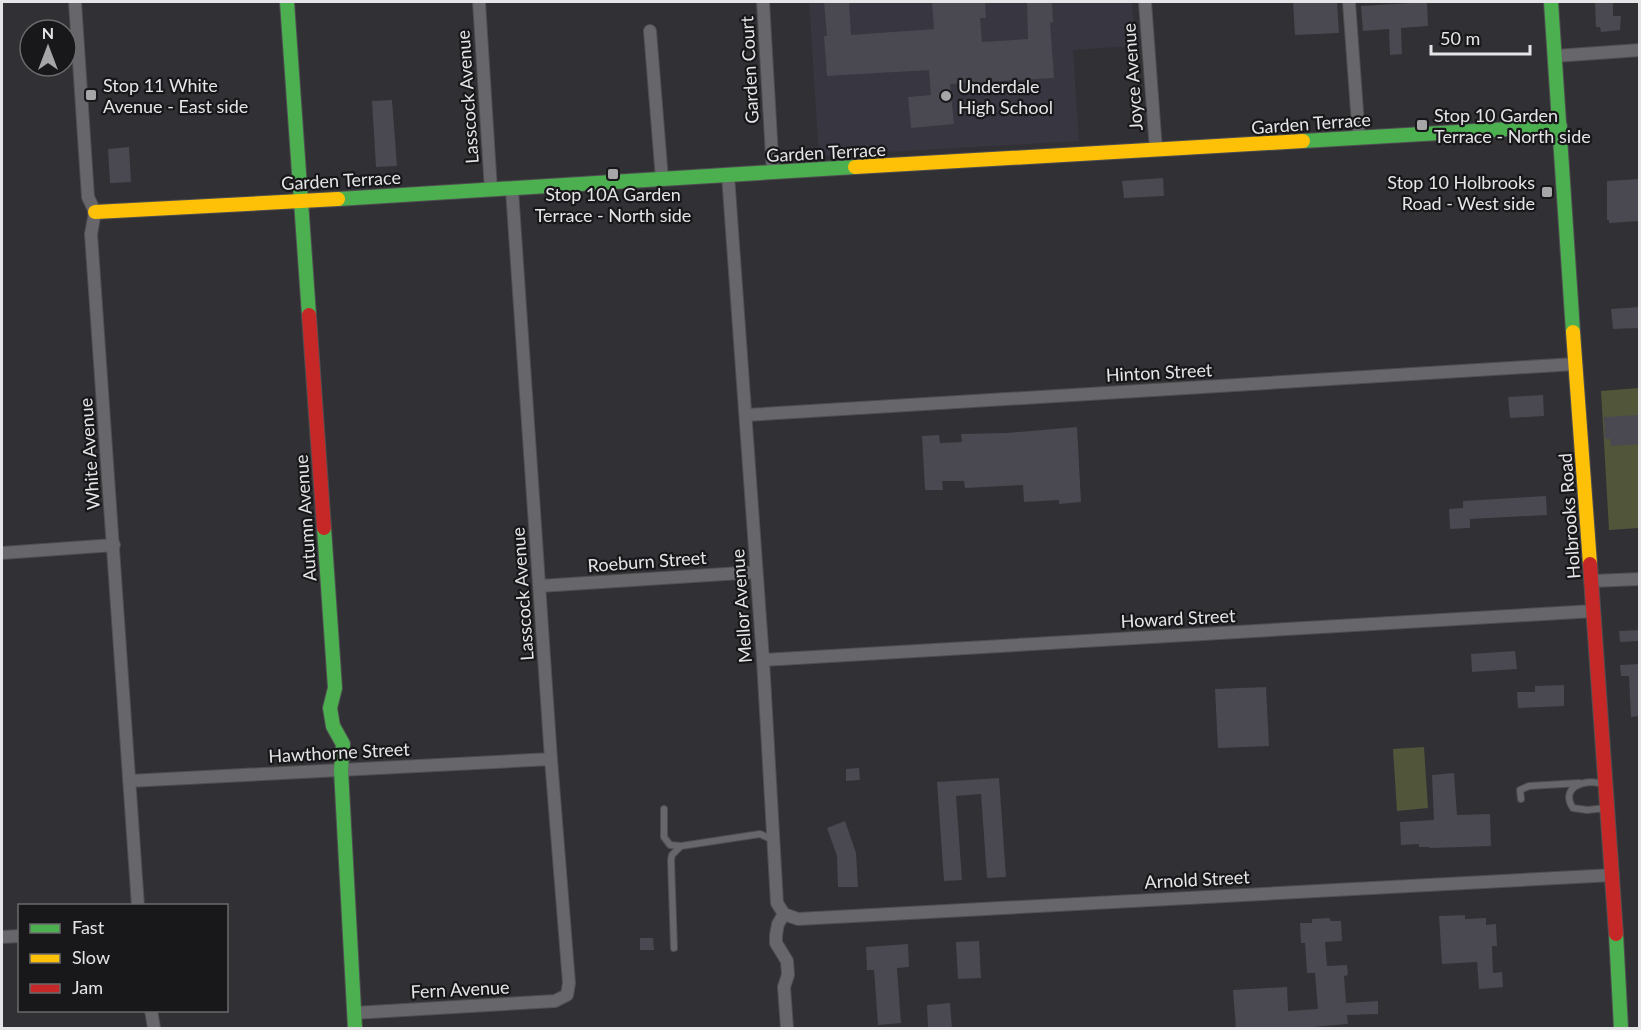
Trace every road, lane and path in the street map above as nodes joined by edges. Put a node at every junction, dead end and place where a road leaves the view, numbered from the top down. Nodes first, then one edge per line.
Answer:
1 (75, 2) edge
2 (287, 2) edge
3 (479, 2) edge
4 (763, 2) edge
5 (1145, 2) edge
6 (1349, 2) edge
7 (1551, 2) edge
8 (650, 31) dead end
9 (1640, 50) edge
10 (1555, 56) junction
11 (1560, 126) junction
12 (1359, 138) junction
13 (1156, 150) junction
14 (773, 173) junction
15 (728, 175) junction
16 (662, 179) junction
17 (491, 190) junction
18 (512, 190) junction
19 (301, 200) junction
20 (95, 212) junction
21 (1575, 364) junction
22 (746, 415) junction
23 (114, 545) junction
24 (2, 553) edge
25 (756, 572) junction
26 (1640, 579) edge
27 (1592, 581) junction
28 (540, 586) junction
29 (1594, 611) junction
30 (763, 660) junction
31 (551, 759) junction
32 (341, 770) junction
33 (129, 781) junction
34 (1580, 783) junction
35 (1606, 785) junction
36 (1521, 799) dead end
37 (1608, 808) junction
38 (664, 809) dead end
39 (774, 840) junction
40 (681, 846) junction
41 (1612, 875) junction
42 (138, 904) edge
43 (784, 914) junction
44 (18, 936) edge
45 (2, 937) edge
46 (674, 948) dead end
47 (567, 995) joint
48 (151, 1012) edge
49 (354, 1013) junction
50 (154, 1029) edge
51 (355, 1029) edge
52 (787, 1029) edge
53 (1621, 1029) edge

1 - 20 street, White Avenue
2 - 19 street, Autumn Avenue
3 - 17 street, Lasscock Avenue
4 - 14 street, Garden Court
5 - 13 street, Joyce Avenue
6 - 12 street
7 - 10 street, Holbrooks Road
8 - 16 street
9 - 10 street
10 - 11 street, Holbrooks Road
11 - 12 street, Garden Terrace
11 - 21 street, Holbrooks Road
12 - 13 street, Garden Terrace
13 - 14 street, Garden Terrace
14 - 15 street, Garden Terrace
15 - 16 street, Garden Terrace
15 - 22 street, Mellor Avenue
16 - 18 street, Garden Terrace
17 - 18 street, Garden Terrace
17 - 19 street, Garden Terrace
18 - 28 street, Lasscock Avenue
19 - 20 street, Garden Terrace
19 - 32 street, Autumn Avenue
20 - 23 street, White Avenue
21 - 22 street, Hinton Street
21 - 27 street, Holbrooks Road
22 - 25 street, Mellor Avenue
23 - 24 street
23 - 33 street, White Avenue
25 - 28 street, Roeburn Street
25 - 30 street, Mellor Avenue
26 - 27 street
27 - 29 street, Holbrooks Road
28 - 31 street, Lasscock Avenue
29 - 30 street, Howard Street
29 - 35 street, Holbrooks Road
30 - 39 street, Mellor Avenue
31 - 32 street, Hawthorne Street
31 - 47 street, Lasscock Avenue
32 - 33 street, Hawthorne Street
32 - 49 street, Autumn Avenue
33 - 42 street, White Avenue
34 - 35 lane
34 - 36 lane
34 - 37 lane
35 - 37 street, Holbrooks Road
37 - 41 street, Holbrooks Road
38 - 40 lane
39 - 40 lane
39 - 43 street, Mellor Avenue
40 - 46 lane
41 - 43 street, Arnold Street
41 - 53 street, Holbrooks Road
43 - 52 street, Mellor Avenue
44 - 45 street
47 - 49 street, Fern Avenue
48 - 50 street
49 - 51 street, Autumn Avenue

